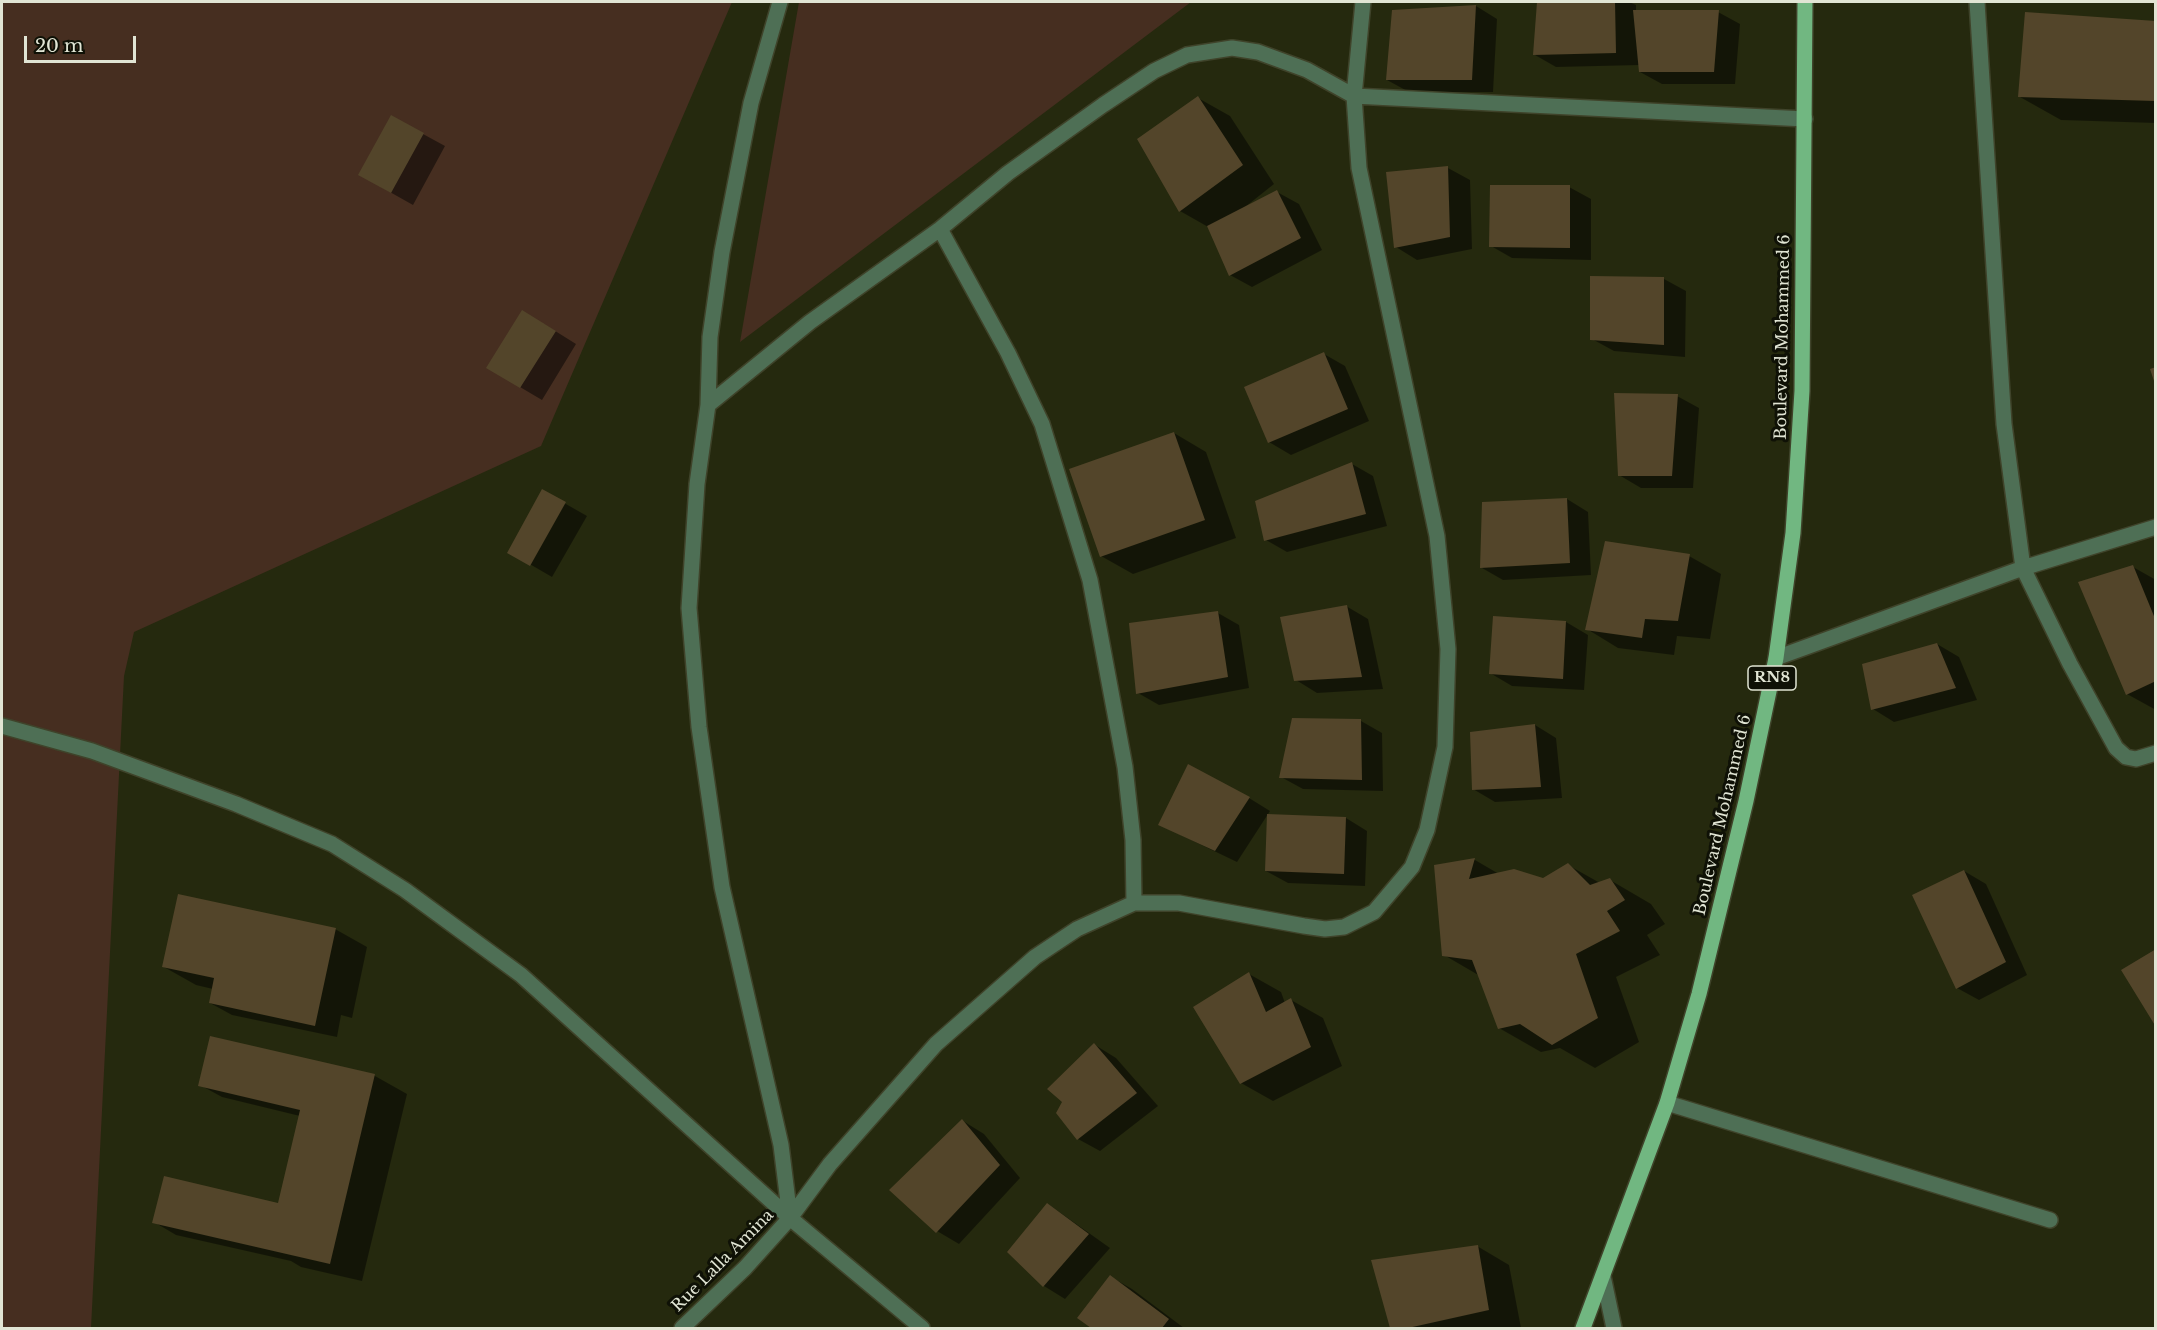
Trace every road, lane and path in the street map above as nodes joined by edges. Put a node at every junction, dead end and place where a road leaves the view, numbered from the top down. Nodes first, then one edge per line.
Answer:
1 (780, 2) edge
2 (1363, 2) edge
3 (1805, 2) edge
4 (1977, 2) edge
5 (1354, 96) junction
6 (1805, 119) junction
7 (940, 229) junction
8 (708, 405) junction
9 (2156, 527) edge
10 (2023, 568) junction
11 (1776, 658) junction
12 (2, 726) edge
13 (2156, 753) edge
14 (1134, 903) junction
15 (1667, 1103) junction
16 (790, 1218) junction
17 (2050, 1220) dead end
18 (1603, 1276) junction
19 (681, 1329) edge
20 (922, 1329) edge
21 (1583, 1329) edge
22 (1614, 1329) edge

1 - 8 street
2 - 5 street
3 - 6 main road, Boulevard Mohammed 6 / RN8
4 - 10 street
5 - 6 street
5 - 7 street
5 - 14 street
6 - 11 main road, Boulevard Mohammed 6 / RN8
7 - 8 street
7 - 14 street
8 - 16 street
9 - 10 street
10 - 11 street
10 - 13 street
11 - 15 main road, Boulevard Mohammed 6 / RN8
12 - 16 street
14 - 16 street, Rue Lalla Amina
15 - 17 street
15 - 18 main road, Boulevard Mohammed 6 / RN8
16 - 19 street, Rue Lalla Amina
16 - 20 street
18 - 21 main road, Boulevard Mohammed 6 / RN8
18 - 22 street

